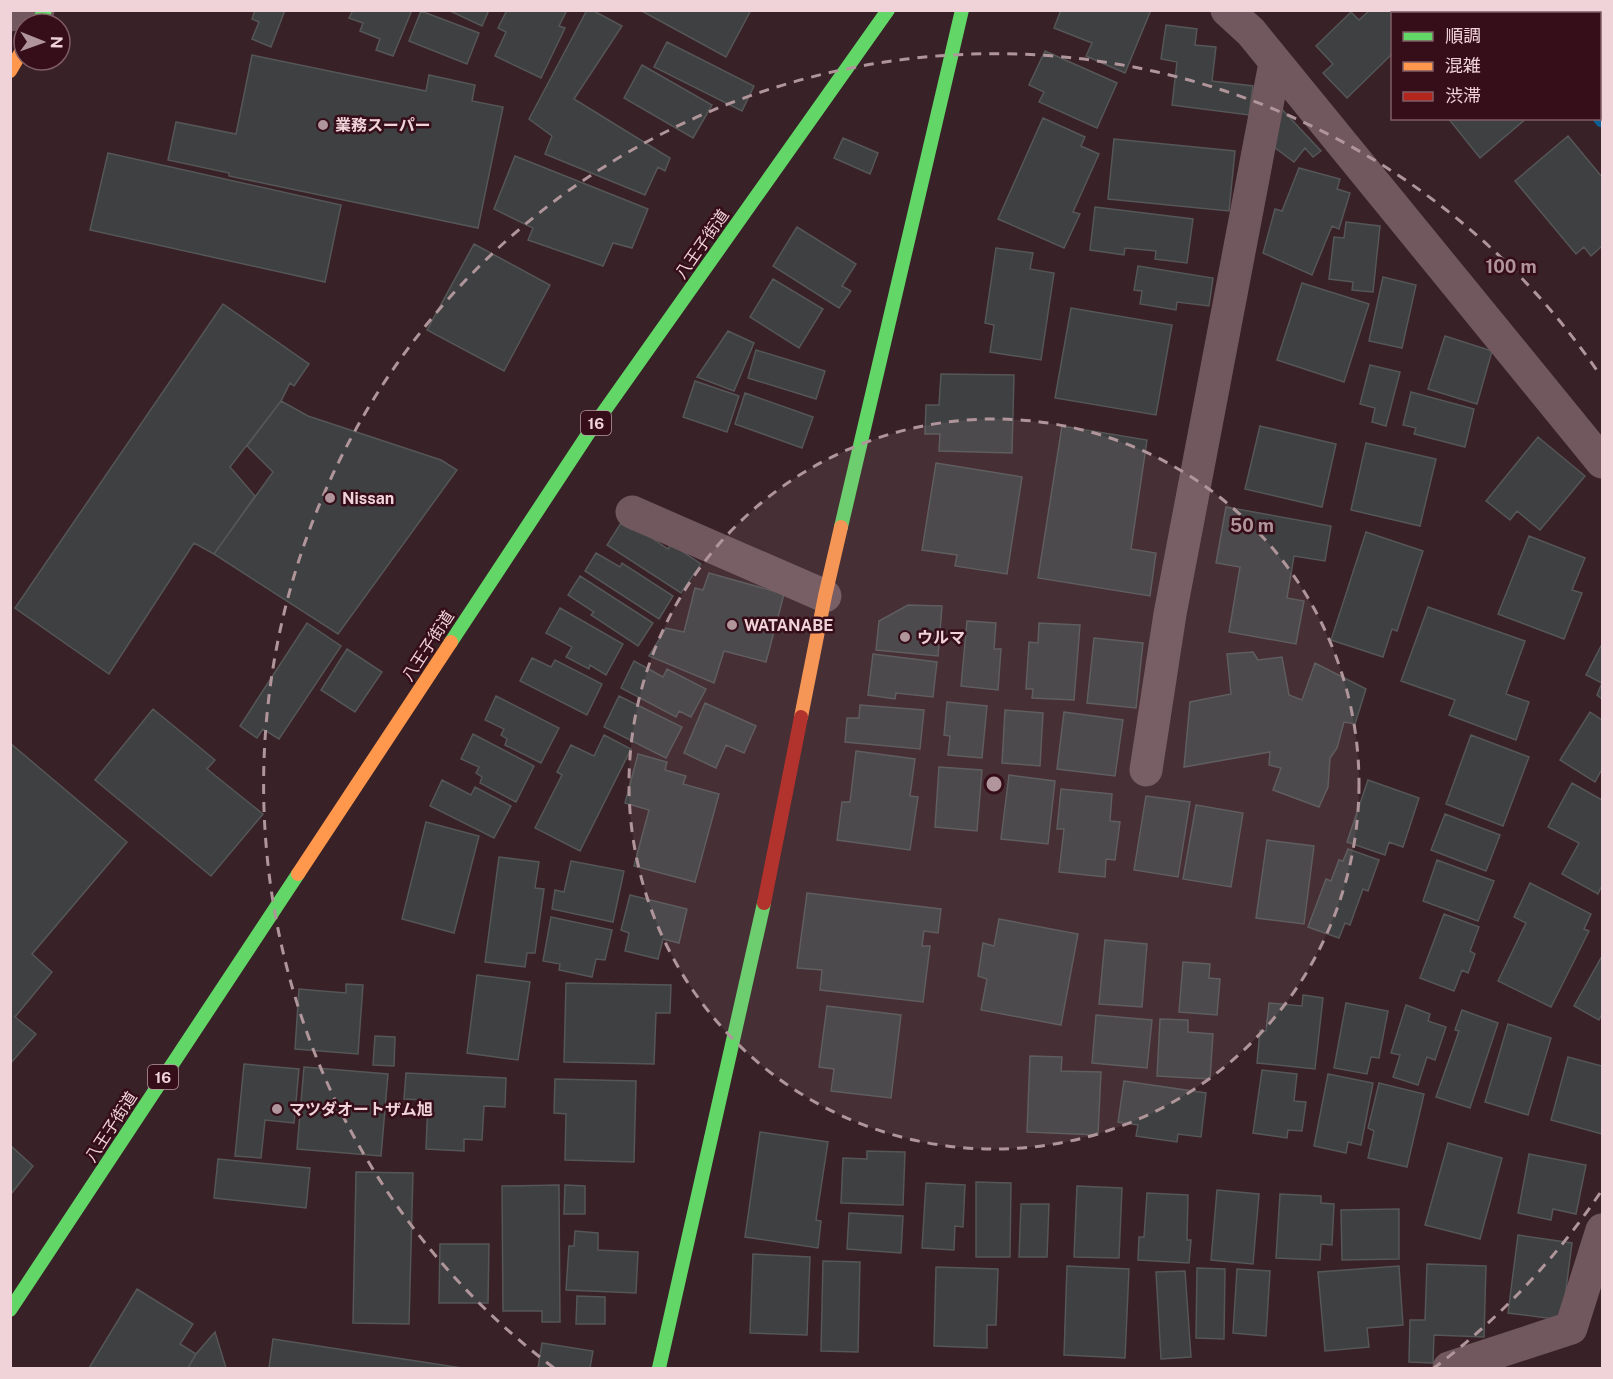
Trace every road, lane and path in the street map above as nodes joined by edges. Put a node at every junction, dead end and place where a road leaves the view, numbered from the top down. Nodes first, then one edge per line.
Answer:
1 (38, 10) edge
2 (888, 10) edge
3 (962, 10) edge
4 (1227, 10) edge
5 (10, 15) edge
6 (1275, 63) junction
7 (1602, 462) edge
8 (632, 512) dead end
9 (825, 596) junction
10 (1146, 770) dead end
11 (1602, 1230) edge
12 (13, 1302) edge
13 (659, 1368) edge
14 (1449, 1368) edge

1 - 5 street
2 - 12 main road, 八王子街道 / 16
3 - 9 main road
4 - 6 street
6 - 7 street
6 - 10 street
8 - 9 street
9 - 13 main road
11 - 14 street

